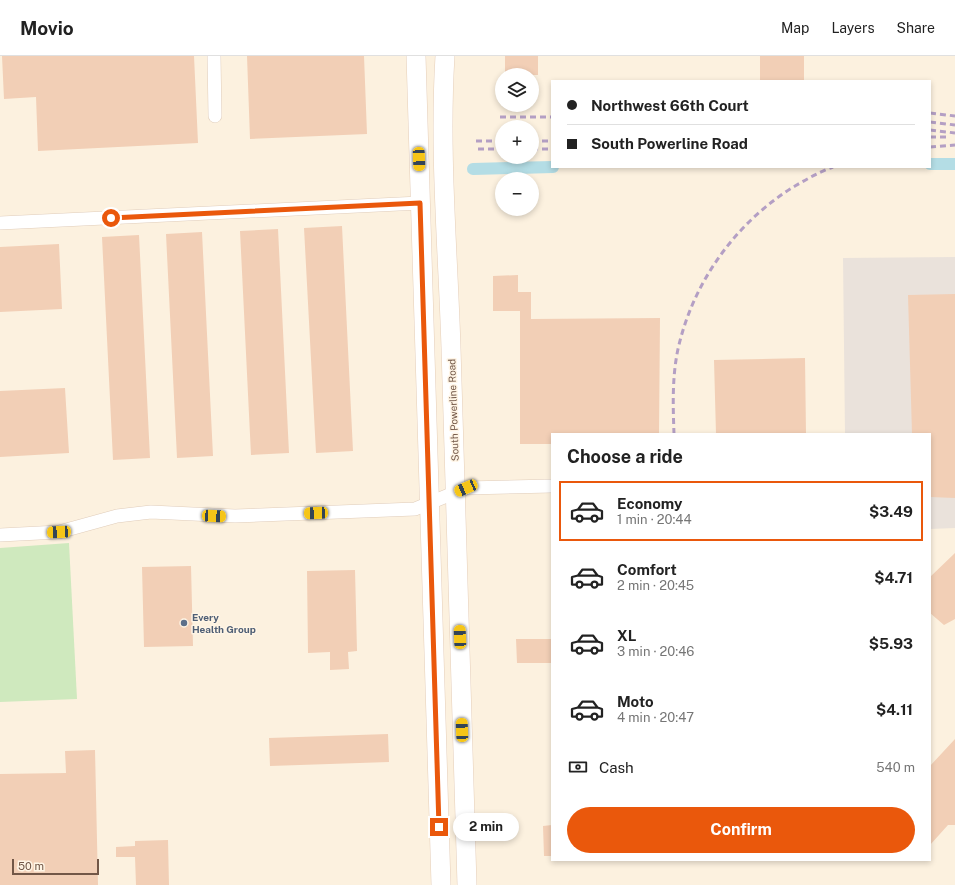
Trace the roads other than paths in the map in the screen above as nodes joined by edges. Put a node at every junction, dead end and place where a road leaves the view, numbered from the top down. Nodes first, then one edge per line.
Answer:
1 (214, 56) edge
2 (416, 56) edge
3 (445, 56) edge
4 (215, 116) dead end
5 (420, 203) junction
6 (0, 223) edge
7 (551, 486) edge
8 (455, 492) junction
9 (430, 503) junction
10 (0, 535) edge
11 (441, 885) edge
12 (467, 885) edge

1 - 4 street
2 - 5 main road
3 - 8 main road, South Powerline Road
5 - 6 street
5 - 9 main road
7 - 8 street
8 - 9 street
8 - 12 main road, South Powerline Road
9 - 10 street
9 - 11 main road

